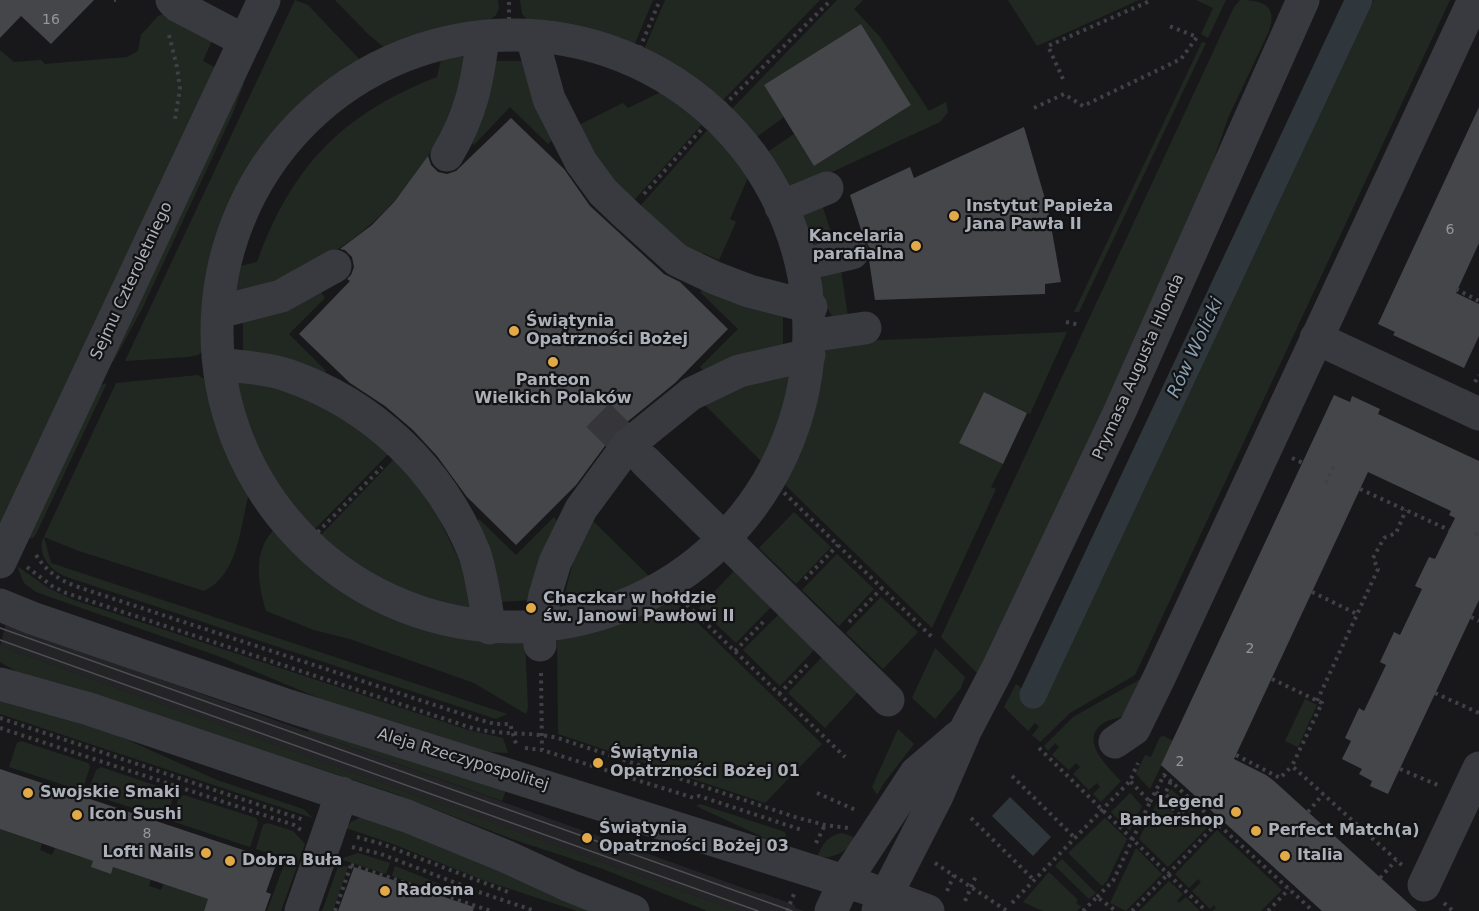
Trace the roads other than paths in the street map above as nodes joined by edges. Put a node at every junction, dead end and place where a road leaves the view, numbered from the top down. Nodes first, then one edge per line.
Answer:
1 (264, 0) edge
2 (1474, 0) edge
3 (1300, 1) edge
4 (170, 15) edge
5 (532, 37) junction
6 (483, 38) junction
7 (245, 41) junction
8 (447, 155) dead end
9 (827, 188) dead end
10 (781, 207) junction
11 (852, 253) dead end
12 (804, 264) junction
13 (335, 266) dead end
14 (219, 312) junction
15 (865, 328) dead end
16 (810, 333) junction
17 (1316, 338) junction
18 (220, 364) junction
19 (1479, 414) edge
20 (632, 449) junction
21 (719, 534) junction
22 (12, 563) edge
23 (0, 605) edge
24 (490, 628) junction
25 (540, 647) junction
26 (0, 684) edge
27 (888, 700) dead end
28 (966, 729) junction
29 (1127, 751) road end
30 (1479, 768) edge
31 (342, 793) junction
32 (845, 881) junction
33 (1425, 885) road end
34 (937, 902) edge
35 (883, 903) edge
36 (301, 911) edge
37 (633, 911) edge
38 (831, 911) edge

1 - 7 street, Sejmu Czteroletniego
2 - 17 street
3 - 28 street, Prymasa Augusta Hlonda
4 - 7 street
5 - 6 street
5 - 10 street
5 - 16 street
6 - 8 street
6 - 14 street
7 - 22 street, Sejmu Czteroletniego
9 - 10 street
10 - 12 street
11 - 12 street
12 - 16 street
13 - 14 street
14 - 18 street
15 - 16 street
16 - 20 street
16 - 21 street
17 - 19 street
17 - 29 street
18 - 24 street
18 - 24 street
20 - 21 street
20 - 25 street
21 - 25 street
21 - 27 street
23 - 32 street, Aleja Rzeczypospolitej
24 - 25 street
26 - 31 street
28 - 32 street, Prymasa Augusta Hlonda
28 - 35 street, Prymasa Augusta Hlonda
30 - 33 street
31 - 36 street
31 - 37 street
32 - 35 street, Aleja Rzeczypospolitej
32 - 38 street, Prymasa Augusta Hlonda
34 - 35 street, Aleja Rzeczypospolitej

